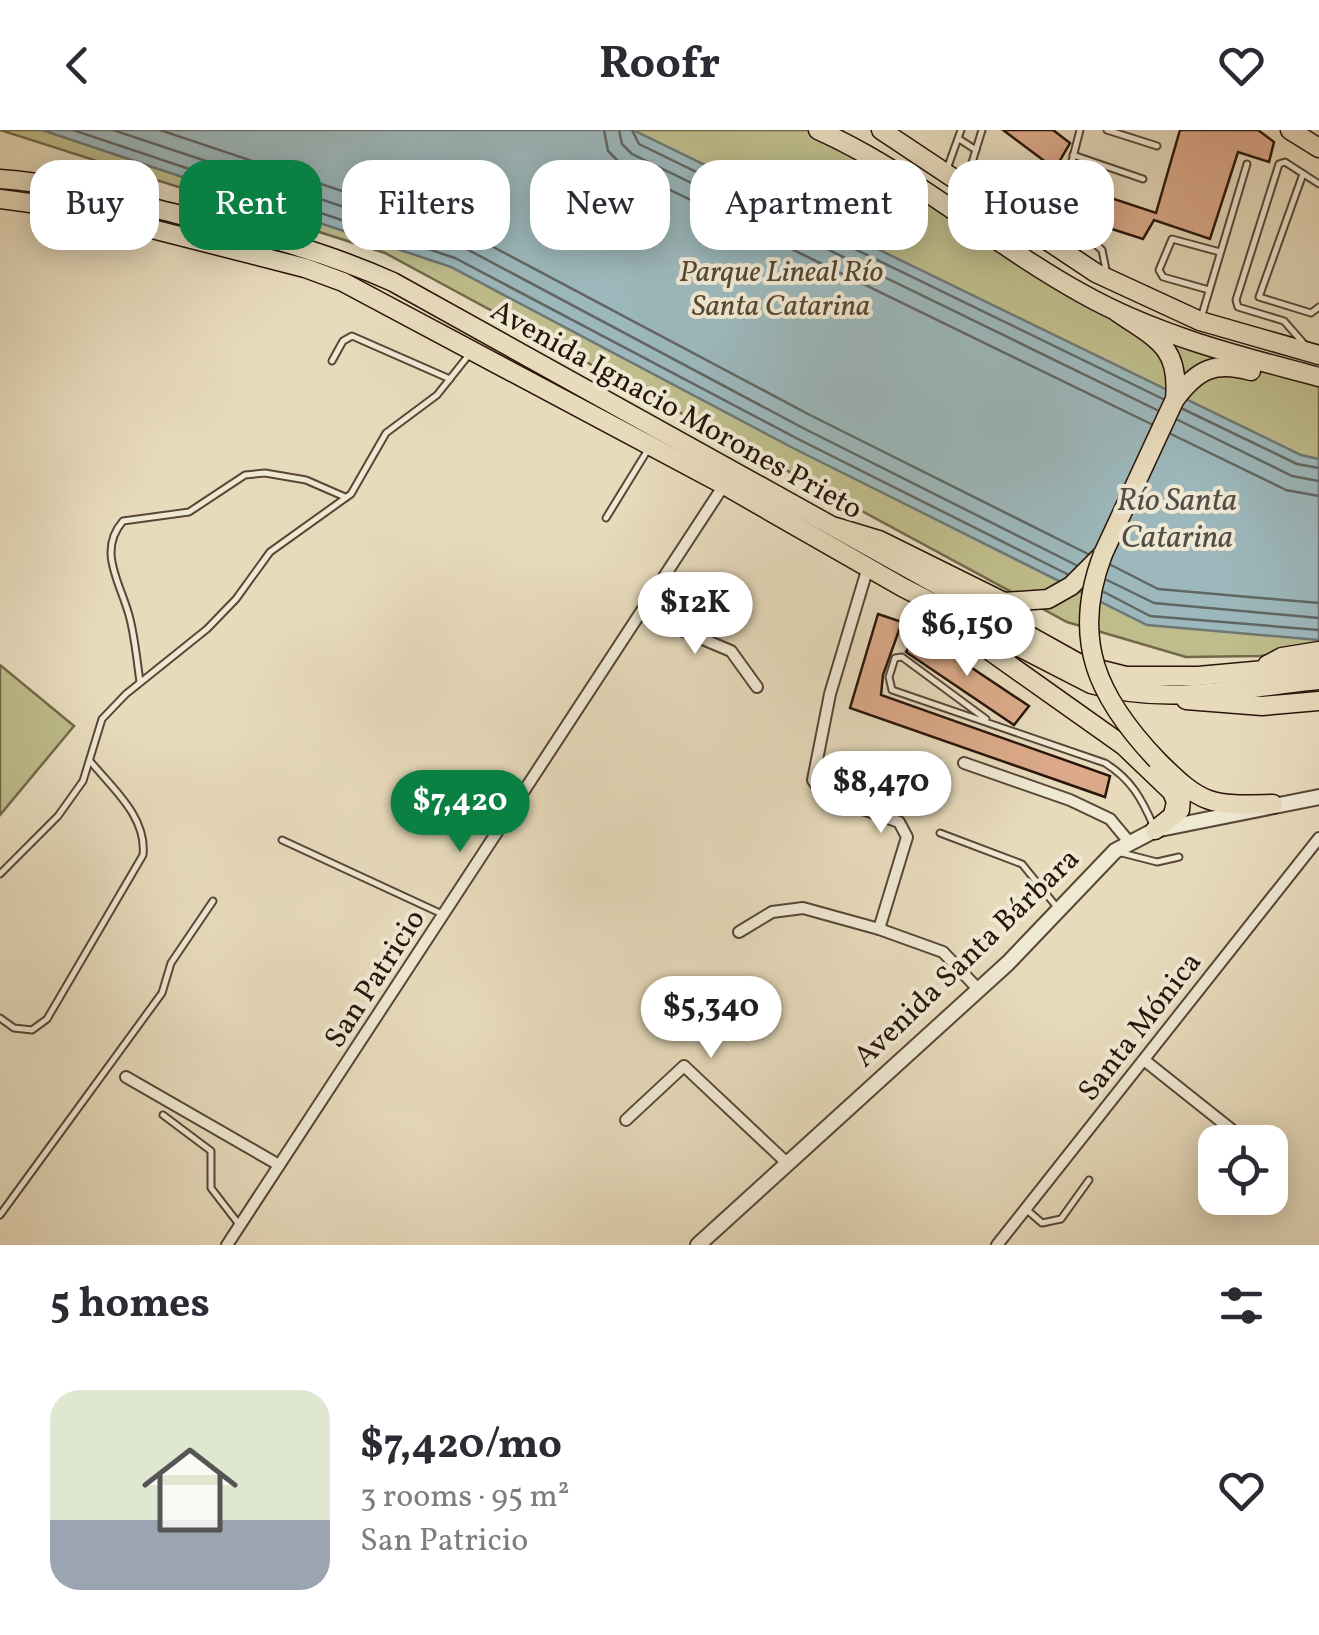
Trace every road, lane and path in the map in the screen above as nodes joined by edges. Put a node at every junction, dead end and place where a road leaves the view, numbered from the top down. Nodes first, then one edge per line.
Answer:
1 (818, 130) edge
2 (881, 130) edge
3 (961, 130) edge
4 (982, 130) edge
5 (1080, 130) edge
6 (1107, 130) edge
7 (1290, 130) edge
8 (958, 139) junction
9 (1157, 146) dead end
10 (1319, 148) edge
11 (976, 150) junction
12 (1073, 155) junction
13 (974, 160) edge
14 (1072, 160) edge
15 (1246, 164) dead end
16 (946, 171) joint
17 (1302, 174) junction
18 (1143, 179) dead end
19 (0, 180) edge
20 (1319, 184) edge
21 (0, 199) edge
22 (1058, 250) edge
23 (1102, 250) edge
24 (1220, 252) junction
25 (1106, 278) junction
26 (1209, 290) junction
27 (1319, 307) edge
28 (1117, 312) junction
29 (1200, 321) junction
30 (472, 350) junction
31 (1315, 354) edge
32 (332, 362) dead end
33 (1319, 377) edge
34 (450, 379) junction
35 (1319, 390) edge
36 (1174, 400) junction
37 (650, 446) junction
38 (724, 486) junction
39 (346, 498) junction
40 (606, 518) dead end
41 (836, 528) junction
42 (1103, 554) junction
43 (868, 567) junction
44 (902, 587) junction
45 (643, 614) junction
46 (1319, 651) edge
47 (1319, 665) edge
48 (1254, 672) junction
49 (1319, 680) edge
50 (140, 682) junction
51 (757, 687) dead end
52 (1171, 698) junction
53 (1319, 701) edge
54 (986, 720) junction
55 (90, 762) junction
56 (964, 763) dead end
57 (1182, 785) junction
58 (1319, 796) edge
59 (1272, 804) junction
60 (1172, 817) junction
61 (1155, 830) junction
62 (940, 834) dead end
63 (1319, 838) edge
64 (282, 840) dead end
65 (1123, 847) junction
66 (1179, 857) dead end
67 (0, 874) edge
68 (213, 901) dead end
69 (1058, 908) junction
70 (445, 916) junction
71 (879, 929) junction
72 (738, 932) dead end
73 (978, 990) junction
74 (0, 1018) edge
75 (1144, 1060) junction
76 (126, 1077) dead end
77 (163, 1115) dead end
78 (626, 1120) dead end
79 (1226, 1125) edge
80 (788, 1164) junction
81 (279, 1165) junction
82 (1089, 1180) dead end
83 (1026, 1210) junction
84 (0, 1215) edge
85 (240, 1226) junction
86 (227, 1245) edge
87 (698, 1245) edge
88 (997, 1245) edge

1 - 28 main road
2 - 16 main road
3 - 8 lane
4 - 11 lane
5 - 12 lane
6 - 9 lane
7 - 10 main road
8 - 11 lane
8 - 16 lane
11 - 13 lane
12 - 14 lane
12 - 18 lane
15 - 24 lane
17 - 20 lane
17 - 27 lane
17 - 31 lane
19 - 41 main road, Avenida Ignacio Morones Prieto
21 - 30 main road, Avenida Ignacio Morones Prieto
22 - 25 main road
23 - 25 lane
24 - 26 lane
24 - 26 lane
25 - 29 main road
26 - 29 lane
28 - 33 main road
28 - 36 main road
29 - 31 main road
30 - 34 lane
30 - 37 main road, Avenida Ignacio Morones Prieto
32 - 34 lane
34 - 39 lane
35 - 36 main road
36 - 42 main road
37 - 38 main road, Avenida Ignacio Morones Prieto
37 - 40 lane
38 - 43 main road, Avenida Ignacio Morones Prieto
38 - 45 street, San Patricio
39 - 50 lane
39 - 50 lane
41 - 42 main road
41 - 48 main road, Avenida Ignacio Morones Prieto
42 - 57 main road, bridge
43 - 44 main road, Avenida Ignacio Morones Prieto
43 - 71 street
44 - 52 main road, Avenida Ignacio Morones Prieto
44 - 60 main road
45 - 51 street
45 - 70 street, San Patricio
46 - 48 main road
47 - 48 main road, Avenida Ignacio Morones Prieto
49 - 52 main road, Avenida Ignacio Morones Prieto
50 - 55 lane
52 - 53 main road
54 - 54 lane
54 - 61 lane
55 - 67 lane
55 - 74 lane
56 - 65 street
57 - 59 main road
57 - 60 main road
58 - 59 street, Avenida Santa Bárbara
59 - 61 street, Avenida Santa Bárbara
60 - 61 main road
61 - 65 street, Avenida Santa Bárbara
62 - 69 lane
63 - 75 street, Santa Mónica
64 - 70 lane
65 - 66 lane
65 - 69 street, Avenida Santa Bárbara
68 - 84 lane
69 - 73 street, Avenida Santa Bárbara
70 - 81 street, San Patricio
71 - 72 street
71 - 73 street
73 - 80 street, Avenida Santa Bárbara
75 - 79 street
75 - 83 street, Santa Mónica
76 - 81 street
77 - 85 lane
78 - 80 street
80 - 87 street, Avenida Santa Bárbara
81 - 85 street, San Patricio
82 - 83 lane
83 - 88 street, Santa Mónica
85 - 86 street, San Patricio

